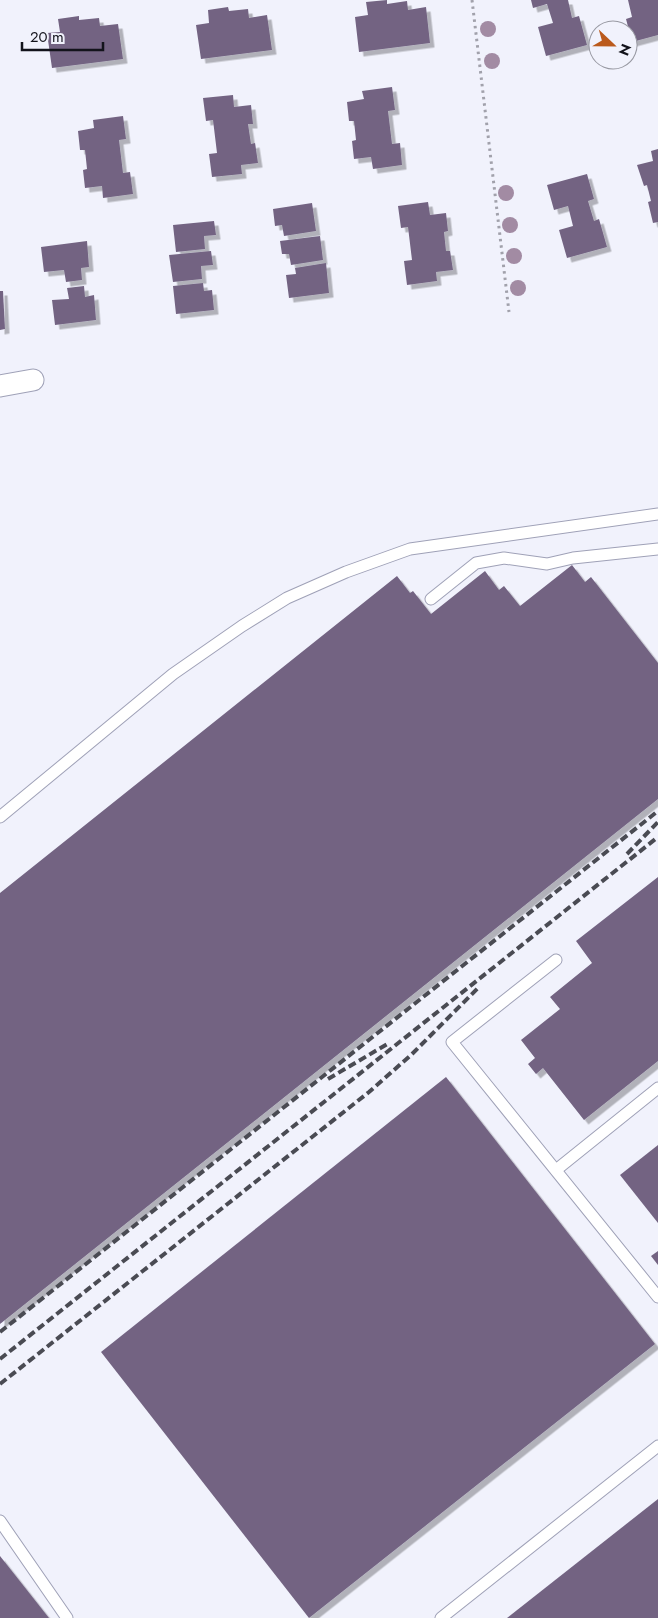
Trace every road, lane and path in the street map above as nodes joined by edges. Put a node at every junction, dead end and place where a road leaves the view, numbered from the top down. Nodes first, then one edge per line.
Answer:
1 (472, 0) edge
2 (509, 312) dead end
3 (33, 380) dead end
4 (0, 386) edge
5 (658, 514) edge
6 (658, 549) edge
7 (431, 599) dead end
8 (0, 817) edge
9 (556, 960) dead end
10 (658, 1088) edge
11 (556, 1170) junction
12 (658, 1297) edge
13 (658, 1446) edge
14 (0, 1521) edge
15 (67, 1618) edge
16 (441, 1618) edge

1 - 2 path
3 - 4 street
5 - 8 lane
6 - 7 lane
9 - 11 lane
10 - 11 lane
11 - 12 lane
13 - 16 lane
14 - 15 lane

